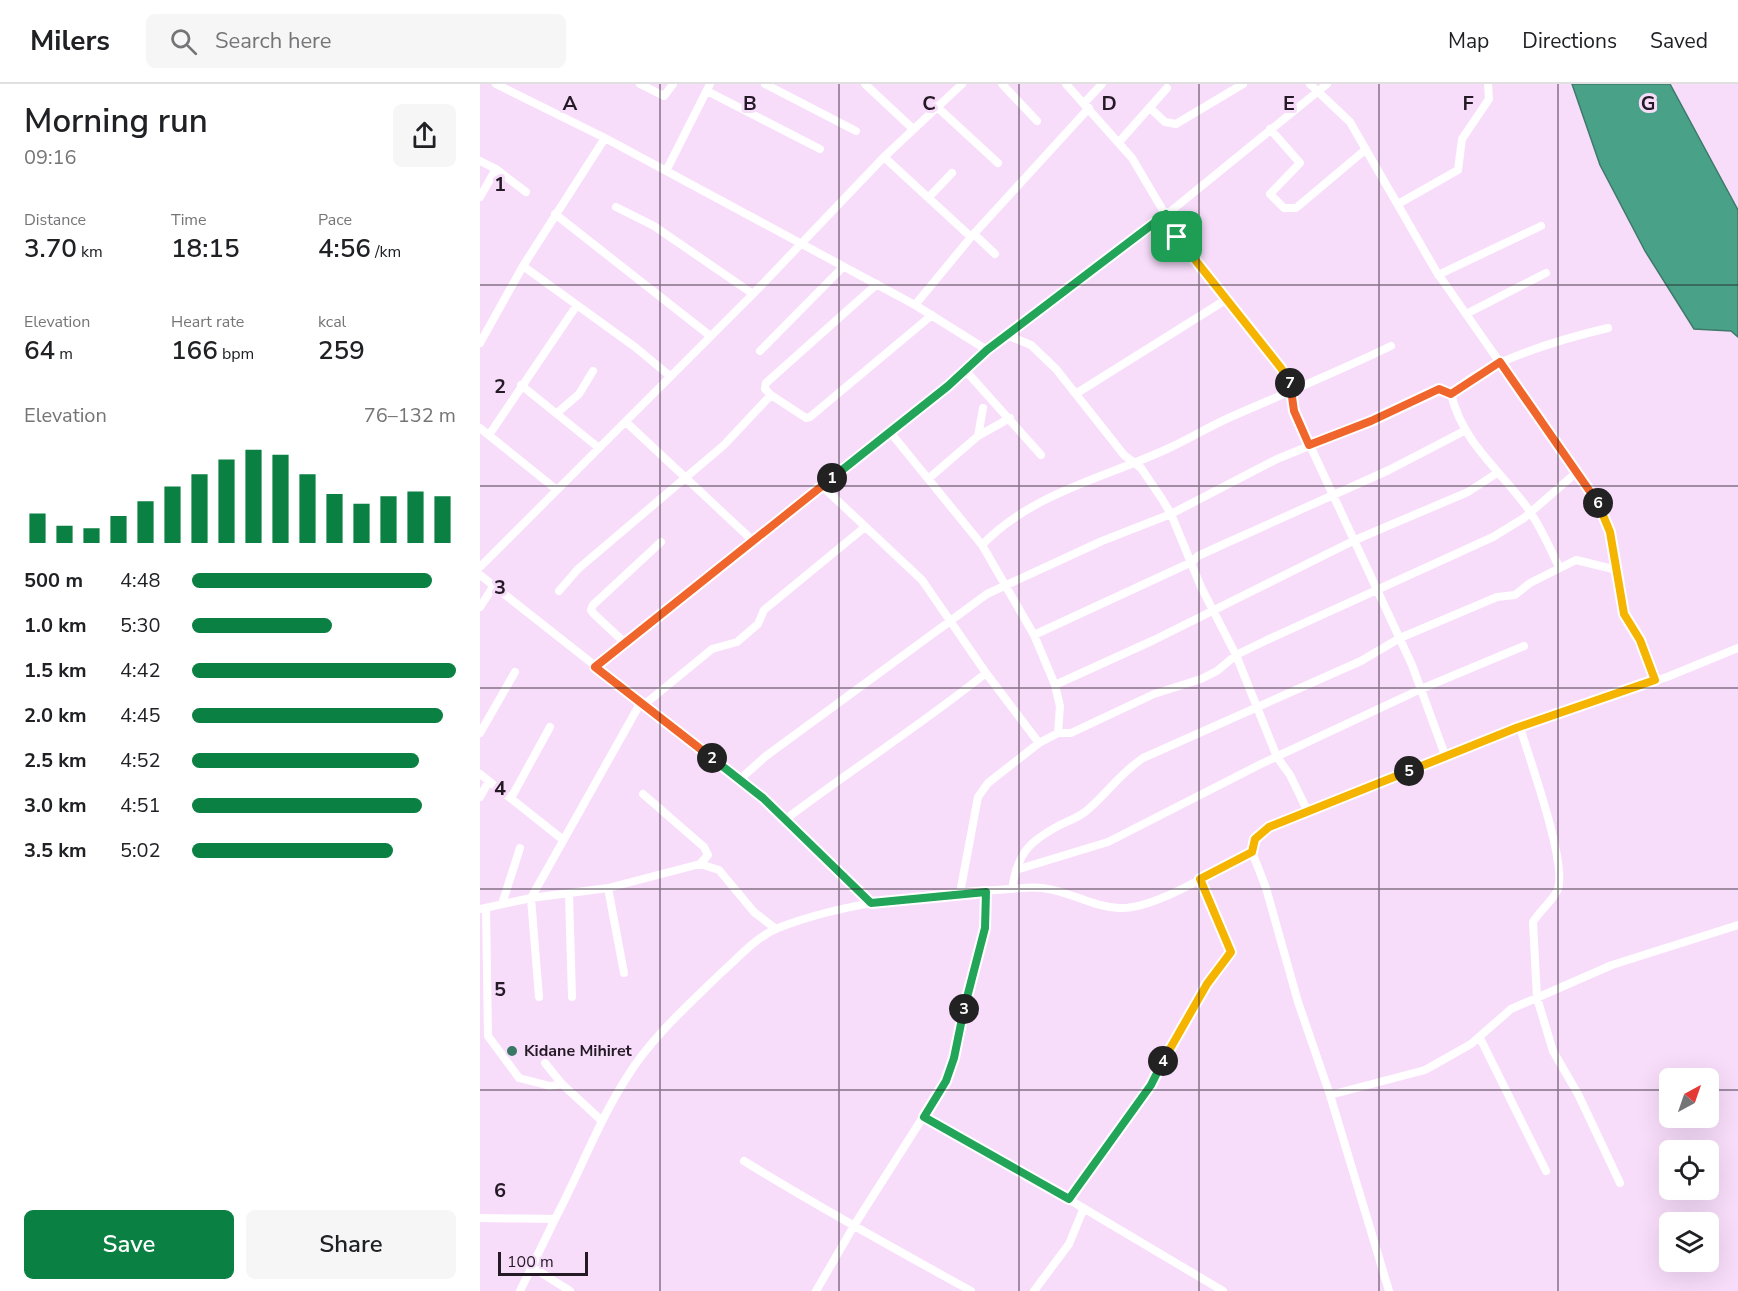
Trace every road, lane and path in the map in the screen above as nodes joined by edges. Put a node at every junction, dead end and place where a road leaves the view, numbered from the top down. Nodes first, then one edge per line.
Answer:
1 (496, 84) edge
2 (640, 84) edge
3 (673, 84) edge
4 (765, 84) edge
5 (866, 84) edge
6 (962, 84) edge
7 (1002, 84) edge
8 (1066, 84) edge
9 (1102, 84) edge
10 (1243, 84) edge
11 (1310, 84) edge
12 (1327, 84) edge
13 (1488, 84) edge
14 (708, 87) edge
15 (1167, 88) dead end
16 (1317, 91) junction
17 (936, 106) junction
18 (1086, 106) junction
19 (1150, 108) junction
20 (1037, 121) dead end
21 (912, 128) junction
22 (1270, 129) junction
23 (856, 131) dead end
24 (605, 138) junction
25 (1119, 142) junction
26 (820, 149) dead end
27 (1365, 150) junction
28 (884, 157) junction
29 (480, 161) edge
30 (998, 163) dead end
31 (496, 169) junction
32 (666, 171) junction
33 (952, 172) dead end
34 (526, 192) dead end
35 (480, 197) edge
36 (929, 197) junction
37 (1398, 204) junction
38 (616, 207) dead end
39 (555, 214) junction
40 (1166, 214) junction
41 (1541, 226) dead end
42 (972, 235) junction
43 (801, 244) junction
44 (995, 254) dead end
45 (523, 266) junction
46 (843, 267) junction
47 (1546, 273) dead end
48 (1438, 275) junction
49 (876, 284) junction
50 (753, 294) junction
51 (1227, 299) junction
52 (577, 304) junction
53 (915, 304) junction
54 (1466, 314) junction
55 (932, 315) junction
56 (1608, 328) dead end
57 (483, 333) edge
58 (709, 335) junction
59 (1009, 336) junction
60 (480, 343) edge
61 (1391, 346) dead end
62 (987, 350) junction
63 (760, 351) dead end
64 (1500, 362) junction
65 (965, 370) junction
66 (593, 371) dead end
67 (670, 376) junction
68 (521, 385) junction
69 (1292, 390) junction
70 (1077, 393) junction
71 (1451, 394) junction
72 (771, 395) junction
73 (983, 408) dead end
74 (557, 413) junction
75 (1010, 418) junction
76 (626, 422) junction
77 (480, 428) edge
78 (1466, 430) junction
79 (890, 432) junction
80 (489, 435) junction
81 (978, 436) junction
82 (1309, 445) junction
83 (599, 448) junction
84 (1041, 455) dead end
85 (1132, 463) junction
86 (1577, 472) junction
87 (1497, 473) junction
88 (684, 477) junction
89 (928, 479) junction
90 (822, 486) junction
91 (557, 490) junction
92 (1332, 494) junction
93 (1530, 513) junction
94 (1171, 514) junction
95 (866, 526) junction
96 (752, 540) junction
97 (1355, 540) junction
98 (661, 542) dead end
99 (982, 545) junction
100 (1192, 562) junction
101 (480, 567) edge
102 (1559, 567) junction
103 (1617, 570) junction
104 (480, 575) edge
105 (1005, 584) junction
106 (493, 587) junction
107 (1377, 590) junction
108 (559, 591) dead end
109 (480, 607) edge
110 (1212, 610) junction
111 (949, 620) junction
112 (1034, 635) junction
113 (1400, 638) junction
114 (625, 643) junction
115 (1524, 646) dead end
116 (1738, 648) edge
117 (1236, 655) junction
118 (595, 667) junction
119 (515, 672) dead end
120 (986, 673) junction
121 (1655, 680) junction
122 (1055, 685) junction
123 (1421, 689) junction
124 (643, 703) junction
125 (1256, 709) junction
126 (550, 727) dead end
127 (1520, 727) junction
128 (1058, 732) junction
129 (480, 733) edge
130 (1038, 742) junction
131 (1445, 755) junction
132 (1277, 757) junction
133 (480, 774) edge
134 (739, 780) junction
135 (489, 781) junction
136 (643, 794) dead end
137 (480, 797) edge
138 (511, 798) junction
139 (1307, 810) junction
140 (786, 819) junction
141 (562, 839) junction
142 (520, 848) dead end
143 (1252, 852) junction
144 (700, 864) junction
145 (1016, 870) junction
146 (1200, 879) junction
147 (608, 888) junction
148 (1012, 889) junction
149 (986, 892) junction
150 (569, 894) junction
151 (960, 894) junction
152 (531, 898) junction
153 (871, 903) junction
154 (502, 904) junction
155 (483, 909) edge
156 (1738, 925) edge
157 (776, 929) junction
158 (624, 973) dead end
159 (572, 997) dead end
160 (539, 998) dead end
161 (1537, 998) junction
162 (1480, 1038) junction
163 (545, 1062) dead end
164 (562, 1084) junction
165 (1330, 1095) junction
166 (924, 1117) junction
167 (602, 1121) junction
168 (744, 1161) dead end
169 (1546, 1171) dead end
170 (1620, 1183) dead end
171 (1069, 1199) junction
172 (1083, 1210) junction
173 (480, 1218) edge
174 (555, 1219) junction
175 (855, 1224) junction
176 (532, 1267) junction
177 (520, 1291) edge
178 (570, 1291) edge
179 (816, 1291) edge
180 (971, 1291) edge
181 (1034, 1291) edge
182 (1223, 1291) edge
183 (1389, 1291) edge

1 - 24 street
2 - 3 street
4 - 23 street
5 - 21 street
6 - 17 street
7 - 20 street
8 - 18 street
9 - 18 street
10 - 19 street
11 - 16 street
12 - 16 street
13 - 37 street
14 - 26 street
14 - 32 street
15 - 19 street
16 - 22 street
16 - 27 street
17 - 21 street
17 - 30 street
18 - 25 street
18 - 42 street
19 - 25 street
21 - 28 street
22 - 27 street
22 - 40 street
24 - 32 street
24 - 39 street
25 - 40 street
27 - 37 street
28 - 36 street
28 - 43 street
29 - 31 street
31 - 34 street
31 - 35 street
32 - 43 street
33 - 36 street
36 - 42 street
37 - 48 street
38 - 50 street
39 - 45 street
39 - 58 street
40 - 51 street
40 - 59 street
41 - 48 street
42 - 44 street
42 - 53 street
43 - 46 street
43 - 50 street
45 - 52 street
45 - 57 street
46 - 49 street
46 - 63 street
47 - 54 street
48 - 54 street
49 - 53 street
49 - 72 street
50 - 58 street
51 - 69 street
51 - 70 street
52 - 67 street
52 - 68 street
53 - 55 street
54 - 64 street
55 - 62 street
55 - 72 street
56 - 64 street
57 - 60 street
58 - 67 street
59 - 62 street
59 - 70 street
61 - 69 street
62 - 65 street
64 - 71 street
64 - 86 street
65 - 75 street
65 - 79 street
66 - 74 street
67 - 76 street
68 - 74 street
68 - 80 street
69 - 82 street
69 - 85 street
70 - 85 street
71 - 78 street
71 - 82 street
72 - 88 street
73 - 81 street
74 - 83 street
75 - 81 street
75 - 84 street
76 - 83 street
76 - 88 street
77 - 80 street
78 - 87 street
78 - 92 street
79 - 89 street
79 - 90 street
80 - 91 street
81 - 89 street
82 - 92 street
82 - 94 street
83 - 91 street
85 - 94 street
85 - 99 street
86 - 93 street
86 - 103 street
87 - 93 street
87 - 97 street
88 - 96 street
88 - 108 street
89 - 99 street
90 - 95 street
90 - 96 street
91 - 101 street
92 - 97 street
92 - 100 street
93 - 102 street
93 - 107 street
94 - 100 street
94 - 105 street
95 - 111 street
95 - 124 street
96 - 114 street
97 - 107 street
97 - 110 street
98 - 114 street
99 - 105 street
100 - 110 street
100 - 112 street
102 - 103 street
102 - 113 street
103 - 121 street
104 - 106 street
105 - 111 street
105 - 112 street
106 - 109 street
106 - 118 street
107 - 113 street
107 - 117 street
110 - 117 street
110 - 122 street
111 - 120 street
111 - 134 street
112 - 122 street
113 - 123 street
113 - 125 street
114 - 118 street
115 - 123 street
116 - 121 street
117 - 125 street
117 - 128 street
118 - 124 street
119 - 129 street
120 - 130 street
120 - 140 street
121 - 127 street
122 - 128 street
123 - 131 street
123 - 132 street
124 - 134 street
124 - 141 street
125 - 132 street
125 - 145 street
126 - 138 street
127 - 131 street
127 - 161 street
128 - 130 street
130 - 151 street
131 - 139 street
132 - 139 street
132 - 145 street
133 - 135 street
134 - 140 street
135 - 137 street
135 - 138 street
136 - 144 street
138 - 141 street
139 - 143 street
140 - 153 street
141 - 152 street
142 - 154 street
143 - 146 street
143 - 165 street
144 - 147 street
144 - 157 street
145 - 148 street
146 - 148 street
146 - 171 street
147 - 150 street
147 - 158 street
148 - 149 street
149 - 151 street
149 - 166 street
150 - 152 street
150 - 159 street
151 - 153 street
152 - 154 street
152 - 160 street
153 - 157 street
154 - 155 street
155 - 164 street
156 - 161 street
157 - 167 street
161 - 162 street
161 - 170 street
162 - 165 street
162 - 169 street
163 - 164 street
164 - 167 street
165 - 183 street
166 - 171 street
166 - 175 street
167 - 174 street
168 - 175 street
171 - 172 street
172 - 181 street
172 - 182 street
173 - 174 street
174 - 176 street
175 - 179 street
175 - 180 street
176 - 177 street
176 - 178 street

